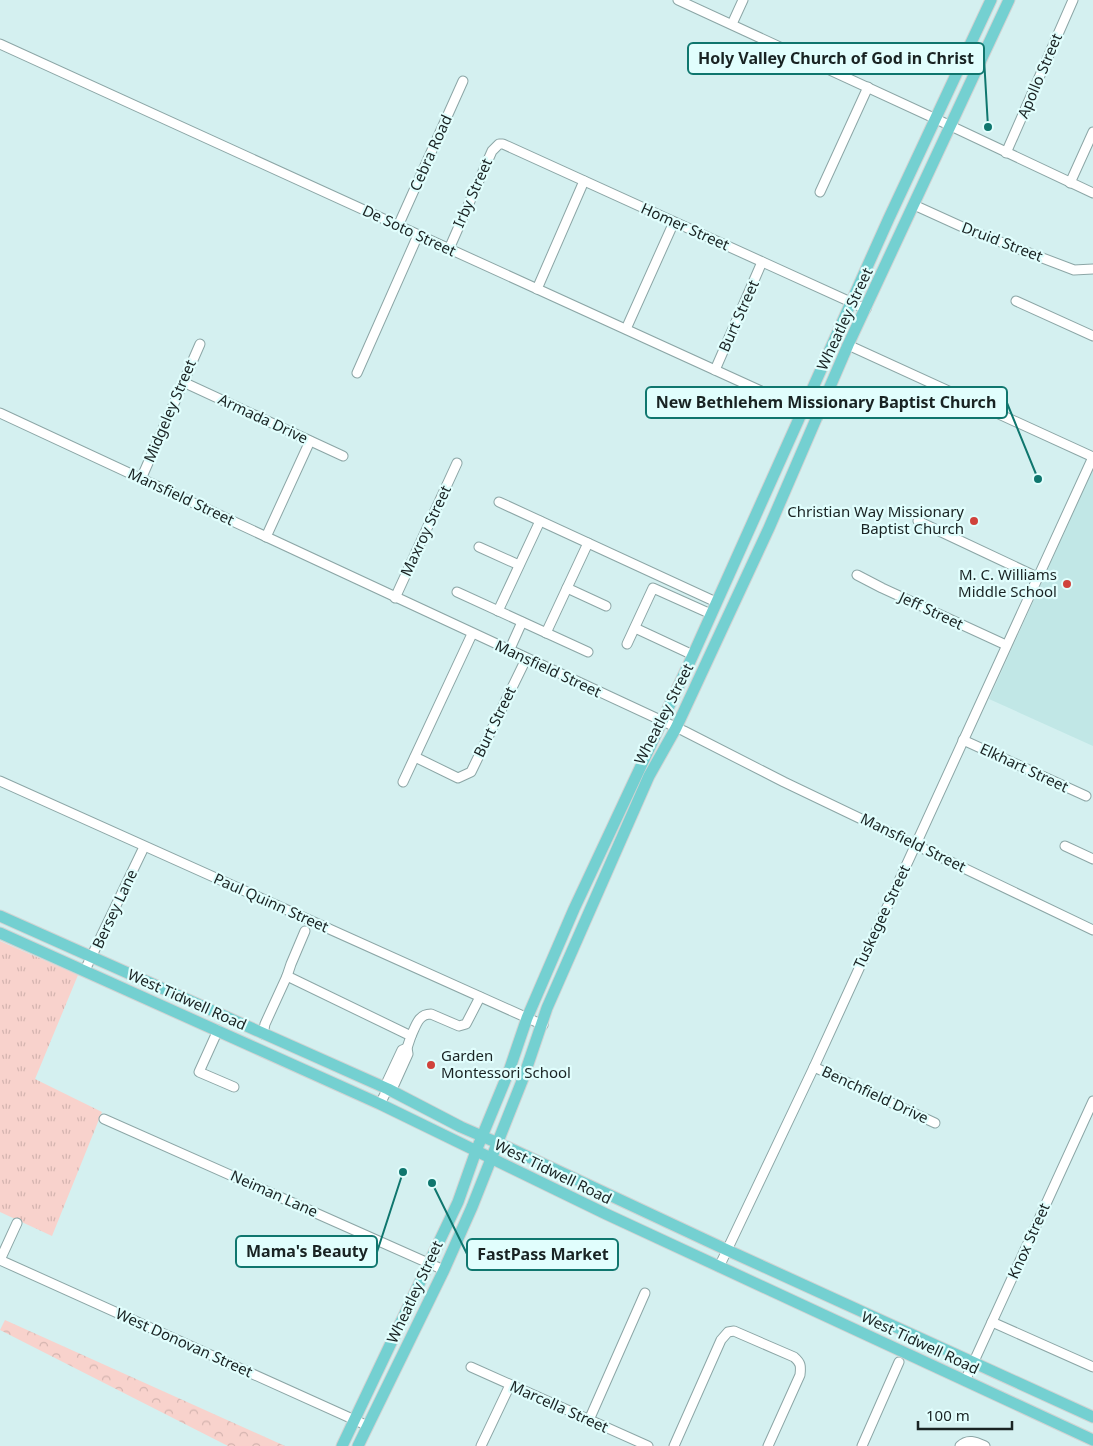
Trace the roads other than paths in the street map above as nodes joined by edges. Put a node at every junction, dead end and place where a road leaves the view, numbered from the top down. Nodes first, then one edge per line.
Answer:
1 (678, 0) edge
2 (743, 0) edge
3 (991, 0) edge
4 (1008, 0) edge
5 (1073, 0) edge
6 (732, 24) junction
7 (0, 44) edge
8 (463, 81) dead end
9 (868, 87) junction
10 (936, 119) junction
11 (951, 126) junction
12 (1093, 132) edge
13 (504, 144) joint
14 (1006, 153) junction
15 (584, 181) junction
16 (1070, 183) junction
17 (820, 192) dead end
18 (1093, 193) edge
19 (914, 205) junction
20 (889, 218) junction
21 (674, 222) junction
22 (905, 225) junction
23 (398, 226) junction
24 (418, 235) junction
25 (449, 249) junction
26 (762, 262) junction
27 (1093, 269) edge
28 (537, 290) junction
29 (1016, 301) dead end
30 (851, 302) junction
31 (866, 310) junction
32 (626, 330) junction
33 (1093, 336) edge
34 (200, 344) dead end
35 (848, 345) junction
36 (715, 370) junction
37 (357, 373) dead end
38 (183, 382) junction
39 (802, 410) junction
40 (0, 413) edge
41 (818, 417) junction
42 (310, 441) junction
43 (343, 456) dead end
44 (1093, 457) edge
45 (457, 463) dead end
46 (141, 478) junction
47 (499, 502) dead end
48 (755, 513) junction
49 (772, 520) junction
50 (540, 521) junction
51 (918, 521) dead end
52 (266, 537) junction
53 (588, 543) junction
54 (479, 547) dead end
55 (519, 565) junction
56 (858, 574) dead end
57 (1037, 577) junction
58 (567, 588) junction
59 (457, 592) dead end
60 (396, 598) junction
61 (716, 602) junction
62 (606, 606) dead end
63 (498, 611) junction
64 (711, 614) junction
65 (725, 621) junction
66 (522, 622) junction
67 (635, 628) junction
68 (546, 633) junction
69 (472, 634) junction
70 (627, 644) dead end
71 (1006, 645) junction
72 (509, 651) junction
73 (588, 652) dead end
74 (693, 655) junction
75 (526, 659) junction
76 (662, 721) junction
77 (676, 728) junction
78 (963, 740) junction
79 (415, 757) junction
80 (0, 781) edge
81 (403, 782) dead end
82 (1086, 796) dead end
83 (615, 819) junction
84 (629, 825) junction
85 (915, 844) junction
86 (144, 846) junction
87 (1065, 846) dead end
88 (1093, 859) edge
89 (0, 916) edge
90 (570, 918) junction
91 (584, 924) junction
92 (1093, 930) edge
93 (0, 932) edge
94 (305, 932) dead end
95 (92, 957) junction
96 (85, 970) junction
97 (287, 976) junction
98 (480, 997) junction
99 (187, 1000) junction
100 (182, 1014) junction
101 (527, 1018) junction
102 (543, 1025) junction
103 (264, 1029) junction
104 (218, 1030) junction
105 (411, 1036) junction
106 (814, 1067) junction
107 (388, 1087) junction
108 (234, 1088) dead end
109 (1093, 1101) edge
110 (380, 1104) junction
111 (104, 1119) dead end
112 (935, 1123) dead end
113 (482, 1137) junction
114 (497, 1143) junction
115 (476, 1151) junction
116 (490, 1158) junction
117 (613, 1197) junction
118 (606, 1214) junction
119 (17, 1223) dead end
120 (727, 1250) junction
121 (0, 1260) edge
122 (429, 1263) junction
123 (719, 1267) junction
124 (444, 1270) junction
125 (818, 1291) junction
126 (645, 1293) dead end
127 (810, 1309) junction
128 (992, 1322) junction
129 (899, 1362) dead end
130 (973, 1363) junction
131 (471, 1367) dead end
132 (1093, 1367) edge
133 (965, 1380) junction
134 (510, 1385) junction
135 (1090, 1416) edge
136 (354, 1420) junction
137 (589, 1420) junction
138 (368, 1426) junction
139 (1078, 1434) junction
140 (1093, 1440) edge
141 (483, 1442) edge
142 (342, 1446) edge
143 (358, 1446) edge
144 (648, 1446) edge
145 (674, 1446) edge
146 (768, 1446) edge
147 (862, 1446) edge
148 (960, 1446) edge
149 (985, 1446) edge

1 - 6 street
2 - 6 street
3 - 10 main road, Wheatley Street
4 - 11 main road, Wheatley Street
5 - 14 street, Apollo Street
6 - 9 street
7 - 23 street, De Soto Street
8 - 23 street, Cebra Road
9 - 10 street
9 - 17 street
10 - 11 street
10 - 20 main road, Wheatley Street
11 - 14 street
11 - 19 main road, Wheatley Street
12 - 16 street
13 - 15 street, Homer Street
13 - 25 street, Irby Street
14 - 16 street
15 - 21 street, Homer Street
15 - 28 street
16 - 18 street
19 - 22 main road, Wheatley Street
19 - 27 street, Druid Street
20 - 22 main road
20 - 30 main road, Wheatley Street
21 - 26 street, Homer Street
21 - 32 street
22 - 31 main road, Wheatley Street
23 - 24 street, De Soto Street
24 - 25 street, De Soto Street
24 - 37 street
25 - 28 street, De Soto Street
26 - 30 street, Homer Street
26 - 36 street, Burt Street
28 - 32 street, De Soto Street
29 - 33 street
30 - 31 street, Homer Street
30 - 39 main road, Wheatley Street
31 - 35 main road, Wheatley Street
32 - 36 street, De Soto Street
34 - 38 street, Midgeley Street
35 - 41 main road, Wheatley Street
35 - 44 street
36 - 39 street, De Soto Street
38 - 42 street, Armada Drive
38 - 46 street, Midgeley Street
39 - 41 street, De Soto Street
39 - 48 main road, Wheatley Street
40 - 46 street, Mansfield Street
41 - 49 main road, Wheatley Street
42 - 43 street, Armada Drive
42 - 52 street
44 - 57 street, Tuskegee Street
45 - 60 street, Maxroy Street
46 - 52 street, Mansfield Street
47 - 50 street
48 - 49 main road
48 - 61 main road, Wheatley Street
49 - 65 main road, Wheatley Street
50 - 53 street
50 - 55 street
51 - 57 street
52 - 60 street, Mansfield Street
53 - 58 street
53 - 61 street
54 - 55 street
55 - 63 street
56 - 71 street, Jeff Street
57 - 71 street, Tuskegee Street
58 - 62 street
58 - 68 street
59 - 63 street
60 - 69 street, Mansfield Street
61 - 64 main road, Wheatley Street
63 - 66 street
64 - 65 main road
64 - 67 street
64 - 74 main road, Wheatley Street
65 - 77 main road, Wheatley Street
66 - 68 street
66 - 72 street
67 - 70 street
67 - 74 street
68 - 73 street
69 - 72 street, Mansfield Street
69 - 79 street
71 - 78 street, Tuskegee Street
72 - 75 street, Mansfield Street
74 - 76 main road, Wheatley Street
75 - 76 street, Mansfield Street
75 - 79 street, Burt Street
76 - 77 street, Mansfield Street
76 - 83 main road, Wheatley Street
77 - 84 main road, Wheatley Street
77 - 85 street, Mansfield Street
78 - 82 street, Elkhart Street
78 - 85 street, Tuskegee Street
79 - 81 street
80 - 86 street, Paul Quinn Street
83 - 84 main road
83 - 90 main road, Wheatley Street
84 - 91 main road, Wheatley Street
85 - 92 street, Mansfield Street
85 - 106 street, Tuskegee Street
86 - 95 street, Bersey Lane
86 - 98 street, Paul Quinn Street
87 - 88 street
89 - 95 main road, West Tidwell Road
90 - 91 main road
90 - 101 main road, Wheatley Street
91 - 102 main road, Wheatley Street
93 - 96 main road, West Tidwell Road
94 - 97 street
95 - 96 street, Bersey Lane
95 - 99 main road, West Tidwell Road
96 - 100 main road, West Tidwell Road
97 - 103 street
97 - 105 street
98 - 101 street, Paul Quinn Street
98 - 105 street
99 - 100 main road
99 - 103 main road, West Tidwell Road
100 - 104 main road, West Tidwell Road
101 - 102 street, Paul Quinn Street
101 - 113 main road, Wheatley Street
102 - 114 main road, Wheatley Street
103 - 107 main road, West Tidwell Road
104 - 108 street
104 - 110 main road, West Tidwell Road
105 - 107 street
106 - 112 street, Benchfield Drive
106 - 120 street, Tuskegee Street
107 - 110 street
107 - 113 main road, West Tidwell Road
109 - 128 street, Knox Street
110 - 115 main road, West Tidwell Road
111 - 122 street, Neiman Lane
113 - 114 main road, West Tidwell Road
113 - 115 main road, Wheatley Street
114 - 116 main road, Wheatley Street
114 - 117 main road, West Tidwell Road
115 - 116 main road, West Tidwell Road
115 - 122 main road, Wheatley Street
116 - 118 main road, West Tidwell Road
116 - 124 main road, Wheatley Street
117 - 118 main road
117 - 120 main road, West Tidwell Road
118 - 123 main road, West Tidwell Road
119 - 121 street
120 - 123 street, Tuskegee Street
120 - 125 main road, West Tidwell Road
121 - 136 street, West Donovan Street
122 - 124 street, Neiman Lane
122 - 136 main road, Wheatley Street
123 - 127 main road, West Tidwell Road
124 - 138 main road, Wheatley Street
125 - 127 main road
125 - 130 main road, West Tidwell Road
126 - 137 street
127 - 133 main road, West Tidwell Road
128 - 130 street, Knox Street
128 - 132 street
129 - 147 street
130 - 133 street, Knox Street
130 - 135 main road, West Tidwell Road
131 - 134 street, Marcella Street
133 - 139 main road, West Tidwell Road
134 - 137 street, Marcella Street
134 - 141 street
135 - 139 main road
136 - 138 street, West Donovan Street
136 - 142 main road, Wheatley Street
137 - 144 street, Marcella Street
138 - 143 main road, Wheatley Street
139 - 140 main road, West Tidwell Road
145 - 146 street
148 - 149 street

